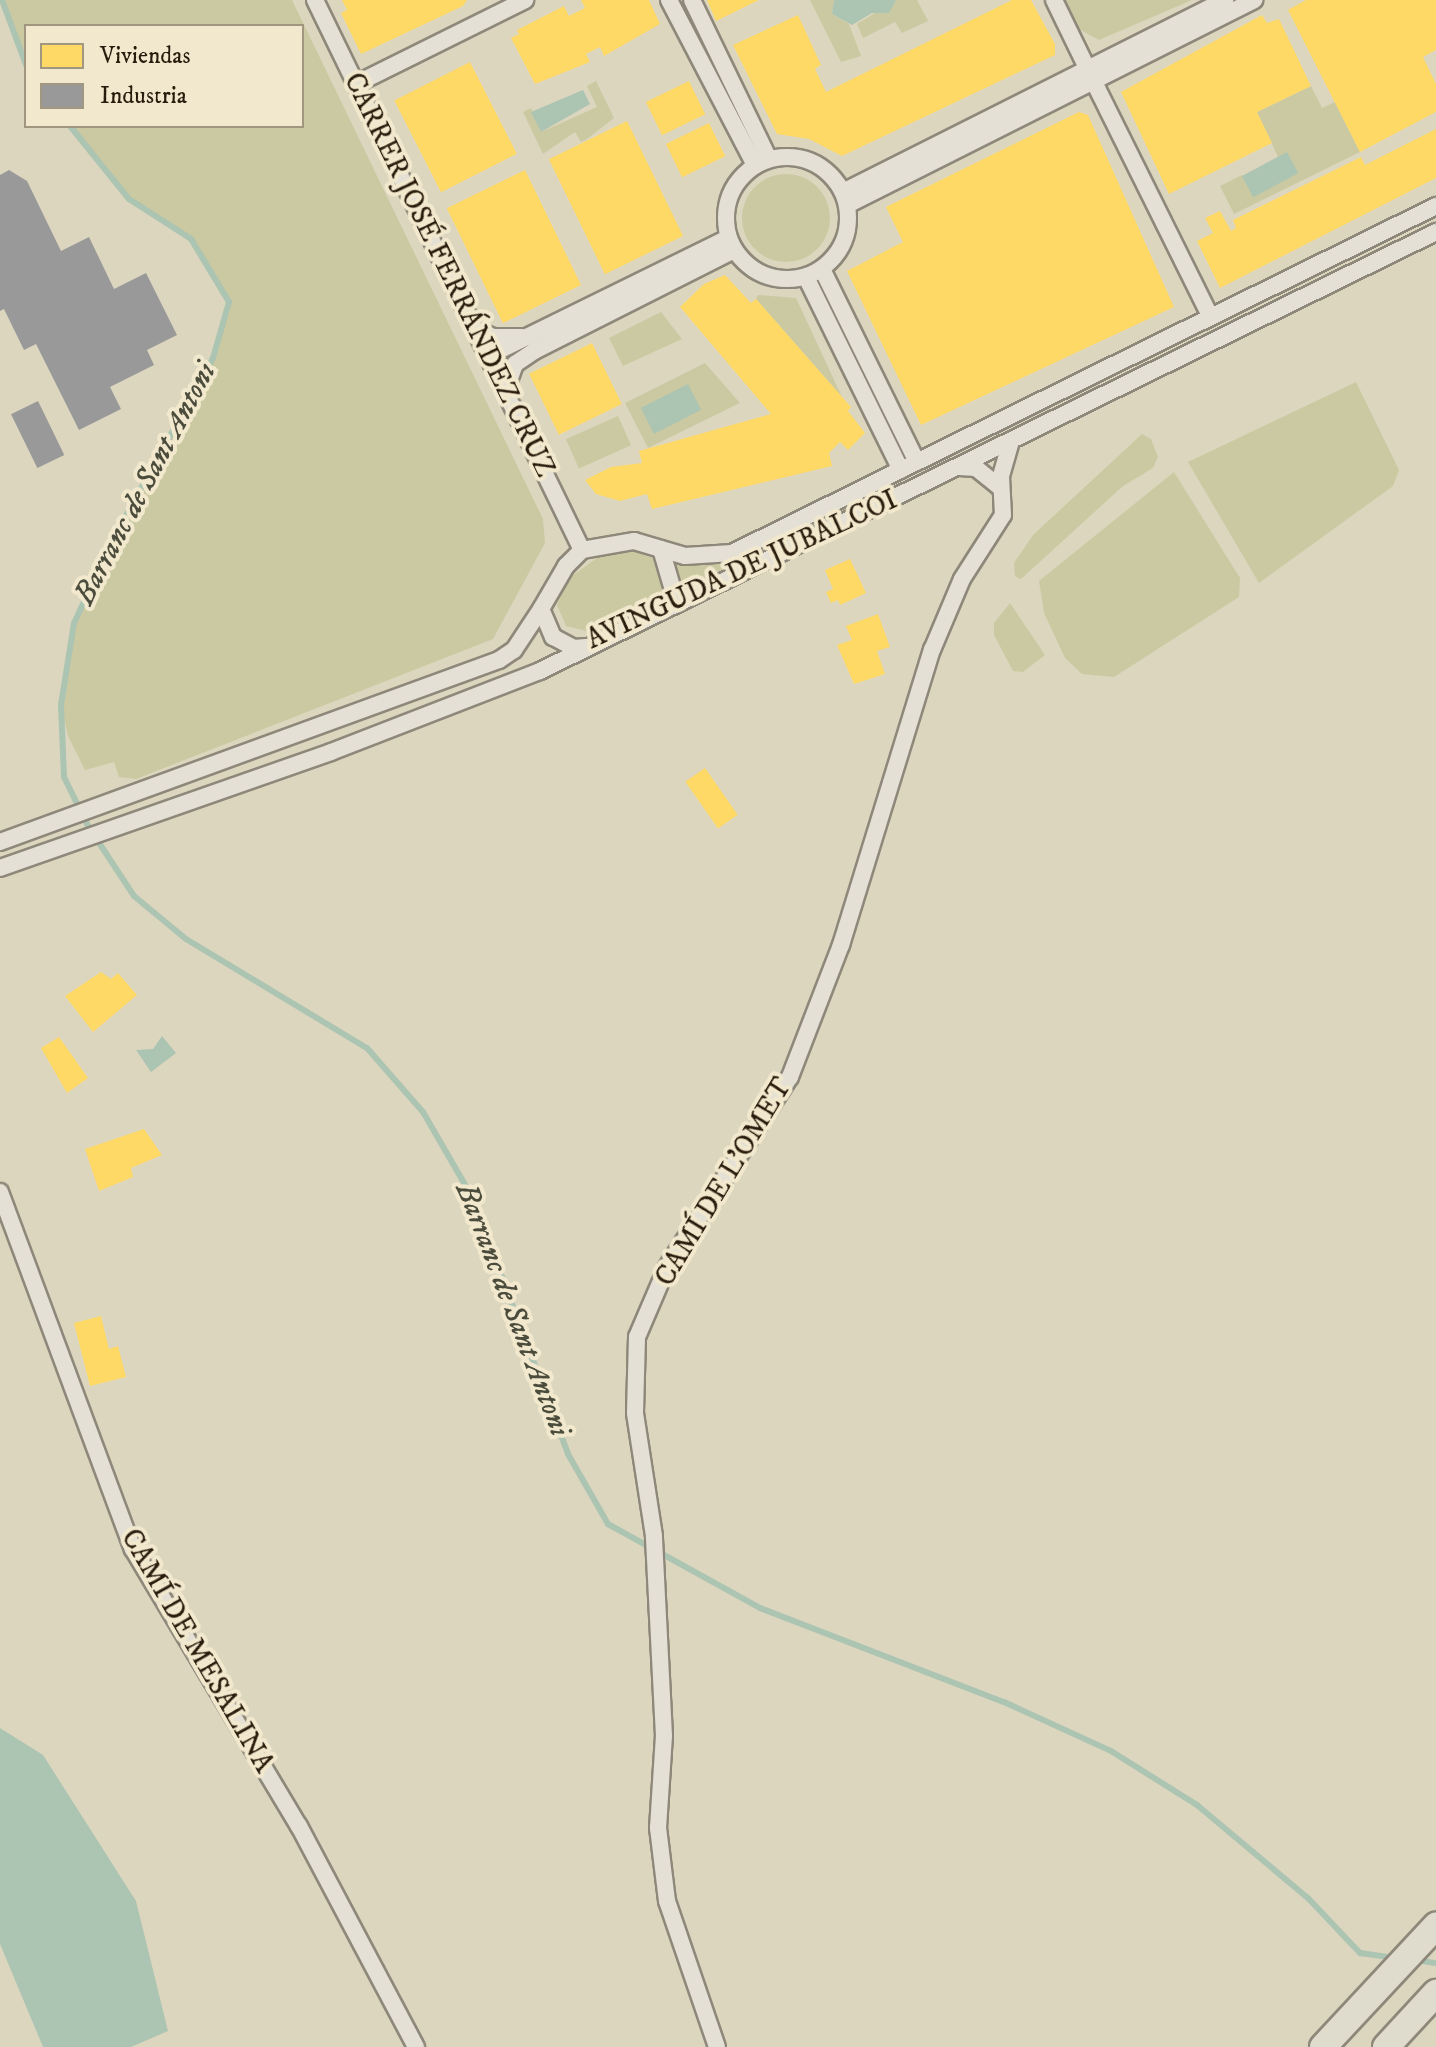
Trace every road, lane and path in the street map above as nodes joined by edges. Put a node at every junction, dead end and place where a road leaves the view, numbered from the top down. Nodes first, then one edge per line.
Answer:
1 (315, 0) edge
2 (525, 0) edge
3 (669, 0) edge
4 (692, 0) edge
5 (1054, 0) edge
6 (1225, 0) edge
7 (1254, 0) edge
8 (1090, 74) junction
9 (356, 84) junction
10 (762, 162) junction
11 (845, 199) junction
12 (1436, 206) edge
13 (1436, 232) edge
14 (731, 244) junction
15 (822, 269) junction
16 (806, 277) junction
17 (1210, 316) junction
18 (476, 330) junction
19 (527, 336) junction
20 (488, 356) junction
21 (506, 389) junction
22 (1011, 440) junction
23 (917, 462) junction
24 (957, 467) junction
25 (901, 470) junction
26 (1001, 488) junction
27 (661, 549) junction
28 (582, 550) junction
29 (668, 608) junction
30 (541, 609) junction
31 (587, 647) junction
32 (0, 842) edge
33 (0, 868) edge
34 (0, 1192) edge
35 (1436, 1926) edge
36 (1436, 1993) edge
37 (1330, 2040) edge
38 (416, 2047) edge
39 (717, 2047) edge
40 (1386, 2047) edge

1 - 9 street, CARRER JOSÉ FERRÁNDEZ CRUZ
2 - 9 street
3 - 10 street
4 - 10 street
5 - 8 street
6 - 8 street
7 - 8 street
8 - 11 street
8 - 17 street
9 - 18 street, CARRER JOSÉ FERRÁNDEZ CRUZ
10 - 11 street
10 - 14 street
11 - 15 street
12 - 17 street, AVINGUDA DE JUBALCOI
13 - 22 street, AVINGUDA DE JUBALCOI
14 - 16 street
14 - 19 street
14 - 21 street
15 - 16 street
15 - 23 street
16 - 25 street
17 - 23 street, AVINGUDA DE JUBALCOI
18 - 19 street
18 - 20 street, CARRER JOSÉ FERRÁNDEZ CRUZ
19 - 20 street
20 - 21 street, CARRER JOSÉ FERRÁNDEZ CRUZ
21 - 28 street, CARRER JOSÉ FERRÁNDEZ CRUZ
22 - 24 street, AVINGUDA DE JUBALCOI
22 - 26 street, CAMÍ DE L'OMET
23 - 25 street, AVINGUDA DE JUBALCOI
24 - 26 street
24 - 29 street, AVINGUDA DE JUBALCOI
25 - 27 street, AVINGUDA DE JUBALCOI
26 - 39 street, CAMÍ DE L'OMET
27 - 28 street, AVINGUDA DE JUBALCOI
27 - 29 street
28 - 30 street
29 - 31 street, AVINGUDA DE JUBALCOI
30 - 31 street, AVINGUDA DE JUBALCOI
30 - 32 street
31 - 33 street
34 - 38 street, CAMÍ DE MESALINA
35 - 37 main road
36 - 40 main road

